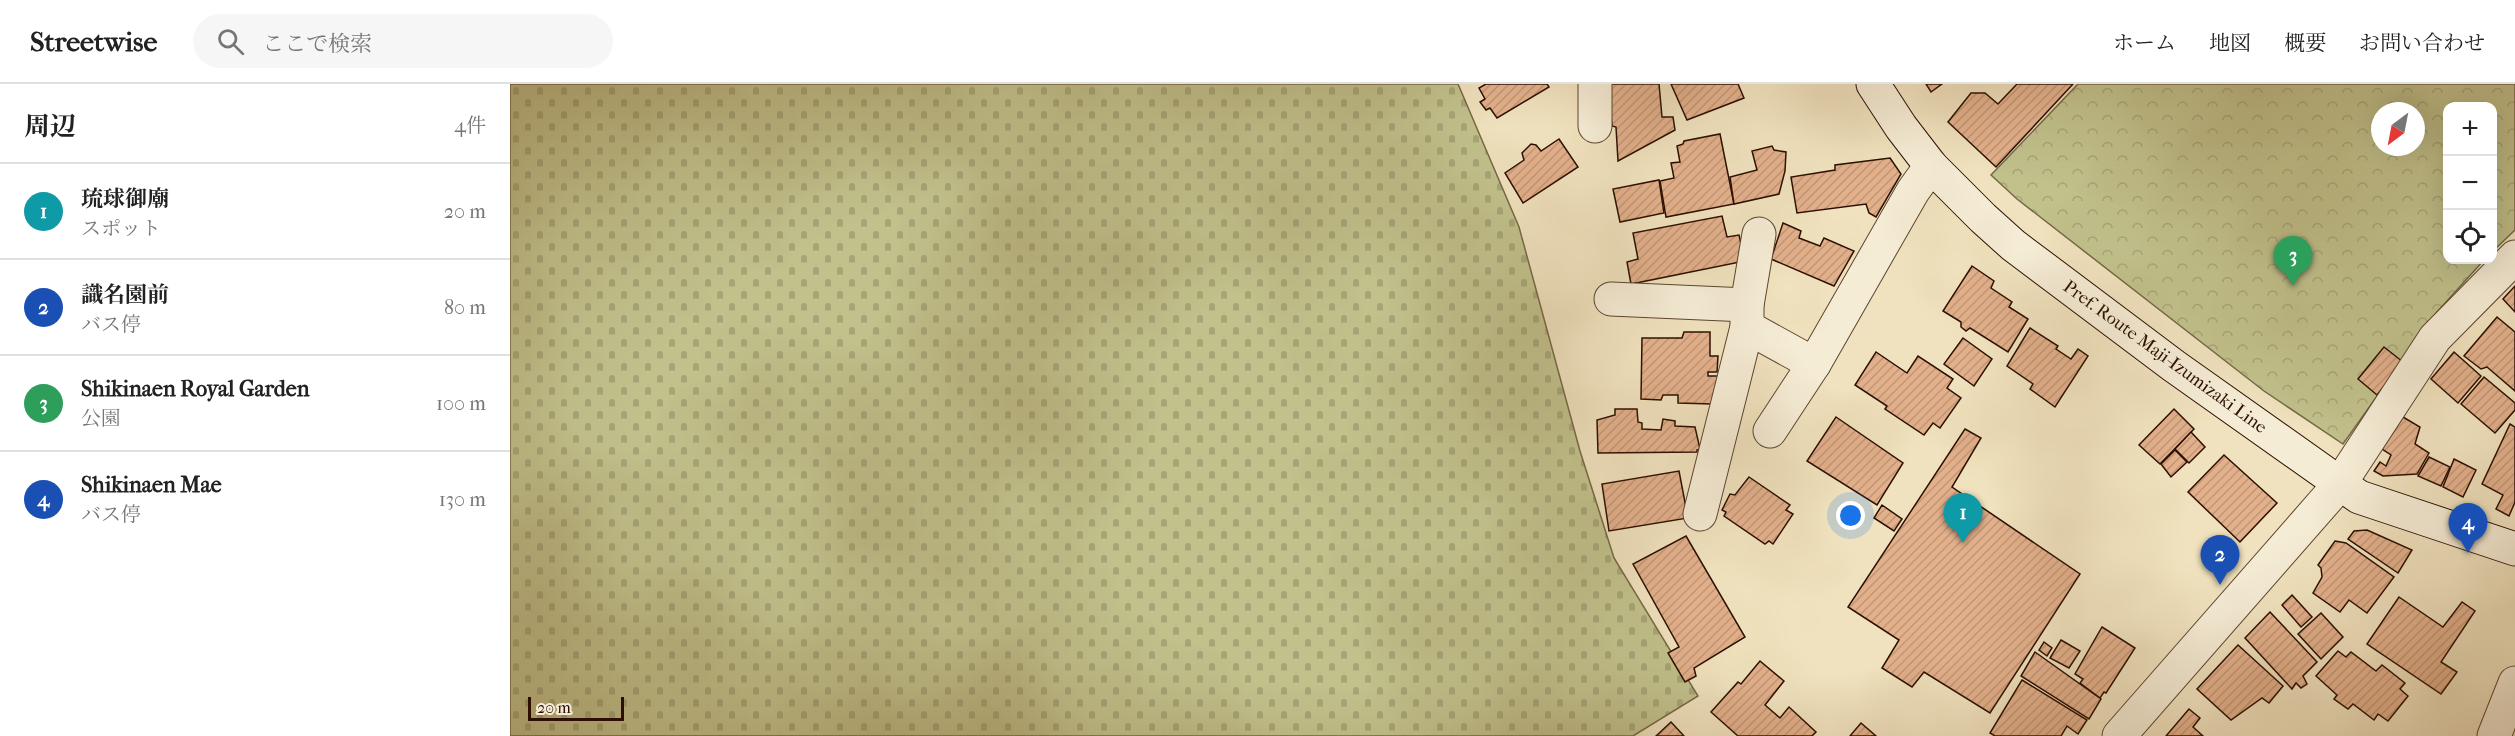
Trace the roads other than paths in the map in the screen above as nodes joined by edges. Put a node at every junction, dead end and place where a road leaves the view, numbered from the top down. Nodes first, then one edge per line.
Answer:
1 (1594, 84) edge
2 (1873, 84) edge
3 (1594, 126) dead end
4 (1931, 166) junction
5 (1760, 234) dead end
6 (2515, 257) edge
7 (1611, 299) dead end
8 (1747, 316) junction
9 (1814, 364) junction
10 (1770, 431) dead end
11 (2339, 485) junction
12 (1700, 514) dead end
13 (2515, 549) edge
14 (2515, 683) edge
15 (2119, 736) edge
16 (2494, 736) edge

1 - 3 street
2 - 4 street, Pref. Route Maji-Izumizaki Line
4 - 9 street
4 - 11 street, Pref. Route Maji-Izumizaki Line
5 - 8 street
6 - 11 street
7 - 8 street
8 - 9 street
8 - 12 street
9 - 10 street
11 - 13 street, Pref. Route Maji-Izumizaki Line
11 - 15 street
14 - 16 street

